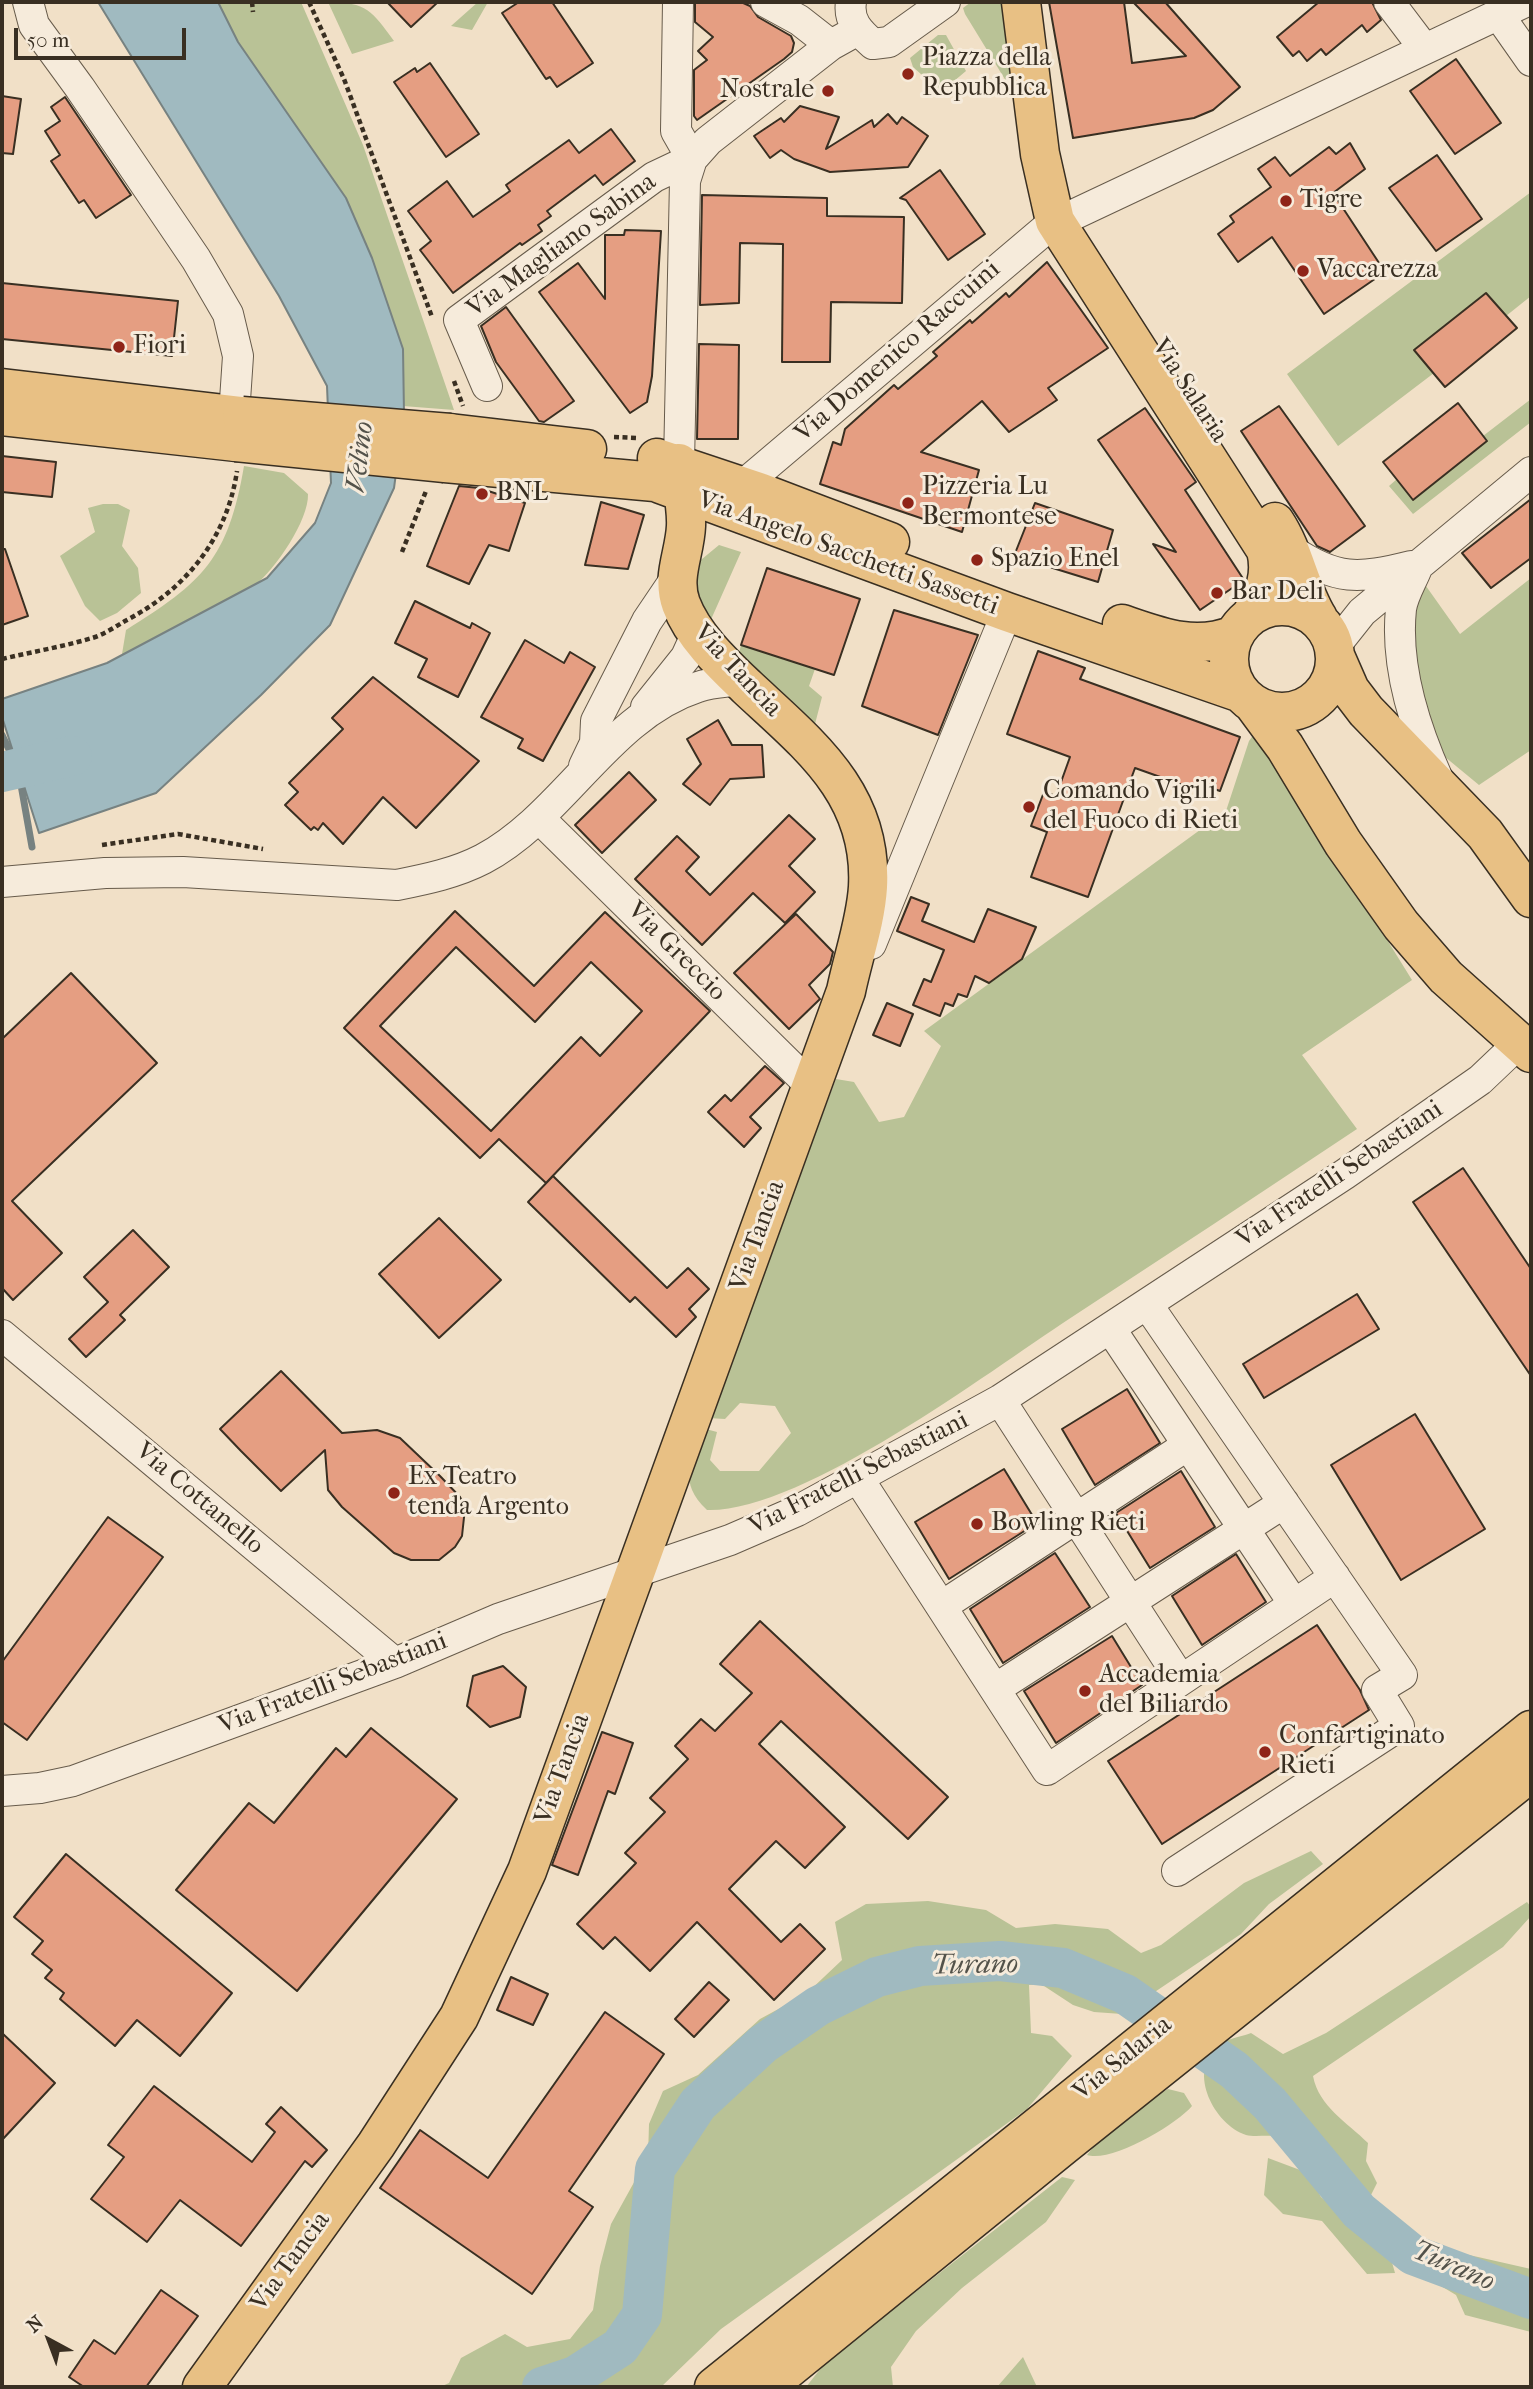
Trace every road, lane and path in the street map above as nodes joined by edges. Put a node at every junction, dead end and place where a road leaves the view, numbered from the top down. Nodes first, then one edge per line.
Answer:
1 (28, 2) edge
2 (252, 2) edge
3 (309, 2) edge
4 (678, 2) edge
5 (766, 2) edge
6 (946, 2) edge
7 (1021, 2) edge
8 (1389, 2) edge
9 (1511, 8) edge
10 (253, 12) dead end
11 (855, 16) edge
12 (1422, 37) junction
13 (831, 45) junction
14 (1531, 61) edge
15 (692, 159) junction
16 (1064, 218) junction
17 (436, 330) dead end
18 (454, 379) dead end
19 (487, 386) dead end
20 (2, 388) edge
21 (2, 416) edge
22 (238, 429) junction
23 (601, 436) dead end
24 (454, 438) junction
25 (673, 472) junction
26 (1531, 472) edge
27 (741, 500) junction
28 (419, 510) dead end
29 (1291, 550) junction
30 (402, 552) dead end
31 (1418, 564) junction
32 (676, 578) junction
33 (1007, 612) junction
34 (1243, 625) junction
35 (698, 633) junction
36 (1330, 640) junction
37 (2, 659) edge
38 (740, 680) junction
39 (1248, 699) junction
40 (633, 725) junction
41 (574, 785) junction
42 (1443, 788) junction
43 (539, 818) junction
44 (154, 836) dead end
45 (266, 850) dead end
46 (2, 882) edge
47 (1531, 898) edge
48 (846, 991) junction
49 (1525, 1048) edge
50 (812, 1087) junction
51 (1147, 1304) junction
52 (1110, 1328) junction
53 (2, 1335) edge
54 (1000, 1400) junction
55 (1188, 1445) junction
56 (858, 1478) junction
57 (1284, 1503) junction
58 (1076, 1517) junction
59 (1244, 1529) junction
60 (637, 1572) junction
61 (1335, 1577) junction
62 (1130, 1602) junction
63 (1294, 1604) junction
64 (942, 1606) junction
65 (395, 1664) junction
66 (1181, 1680) junction
67 (995, 1689) junction
68 (1531, 1730) edge
69 (1531, 1772) edge
70 (2, 1791) edge
71 (1531, 1795) edge
72 (1409, 1870) junction
73 (1177, 1871) dead end
74 (1259, 1969) junction
75 (1051, 2136) junction
76 (882, 2292) junction
77 (202, 2387) edge
78 (714, 2387) edge
79 (766, 2387) edge
80 (791, 2387) edge

1 - 22 street
2 - 10 path
3 - 17 path
4 - 15 street
5 - 13 street
6 - 11 street
7 - 16 main road, Via Salaria
8 - 12 street
9 - 12 street, Via Domenico Raccuini
9 - 14 street
11 - 13 street
12 - 16 street, Via Domenico Raccuini
13 - 15 street
15 - 19 street, Via Magliano Sabina
15 - 25 street, Via Tancia
16 - 27 street, Via Domenico Raccuini
16 - 29 main road, Via Salaria
16 - 34 main road, Via Salaria
18 - 24 path
20 - 22 main road
21 - 22 main road
22 - 24 main road, Via Angelo Sacchetti Sassetti, bridge
22 - 37 path
23 - 25 path
24 - 25 main road, Via Angelo Sacchetti Sassetti
25 - 27 main road, Via Angelo Sacchetti Sassetti
25 - 32 main road, Via Tancia
26 - 31 street
27 - 32 main road
27 - 33 main road, Via Angelo Sacchetti Sassetti
27 - 34 main road, Via Angelo Sacchetti Sassetti
28 - 30 path
29 - 31 street
29 - 36 main road, Via Salaria
31 - 36 street
31 - 42 street
32 - 35 main road, Via Tancia
32 - 41 street
33 - 39 main road, Via Angelo Sacchetti Sassetti
33 - 48 street
34 - 36 main road
34 - 39 main road
35 - 38 main road, Via Tancia
35 - 40 street
36 - 39 main road
36 - 42 main road, Via Salaria
38 - 40 street
38 - 48 main road, Via Tancia
39 - 49 main road
40 - 41 street
41 - 43 street
42 - 47 main road, Via Salaria
43 - 46 street
43 - 50 street, Via Greccio
44 - 45 path
48 - 50 main road, Via Tancia
49 - 51 street, Via Fratelli Sebastiani
50 - 60 main road, Via Tancia
51 - 52 street, Via Fratelli Sebastiani
51 - 57 street
52 - 54 street, Via Fratelli Sebastiani
52 - 55 street
53 - 65 street, Via Cottanello
54 - 56 street, Via Fratelli Sebastiani
54 - 58 street
55 - 58 street
55 - 59 street
56 - 60 street, Via Fratelli Sebastiani
56 - 64 street
57 - 59 street
57 - 61 street
58 - 62 street
58 - 64 street
59 - 62 street
59 - 63 street
60 - 65 street, Via Fratelli Sebastiani
60 - 77 main road, Via Tancia
61 - 63 street
61 - 73 street
62 - 66 street
62 - 67 street
63 - 66 street
64 - 67 street
65 - 70 street, Via Fratelli Sebastiani
66 - 67 street
68 - 74 main road, Via Salaria
69 - 72 main road, Via Salaria
71 - 72 main road
72 - 74 main road, Via Salaria
74 - 75 main road, Via Salaria
75 - 76 main road, Via Salaria
75 - 78 main road, Via Salaria
76 - 79 main road, Via Salaria
76 - 80 street

